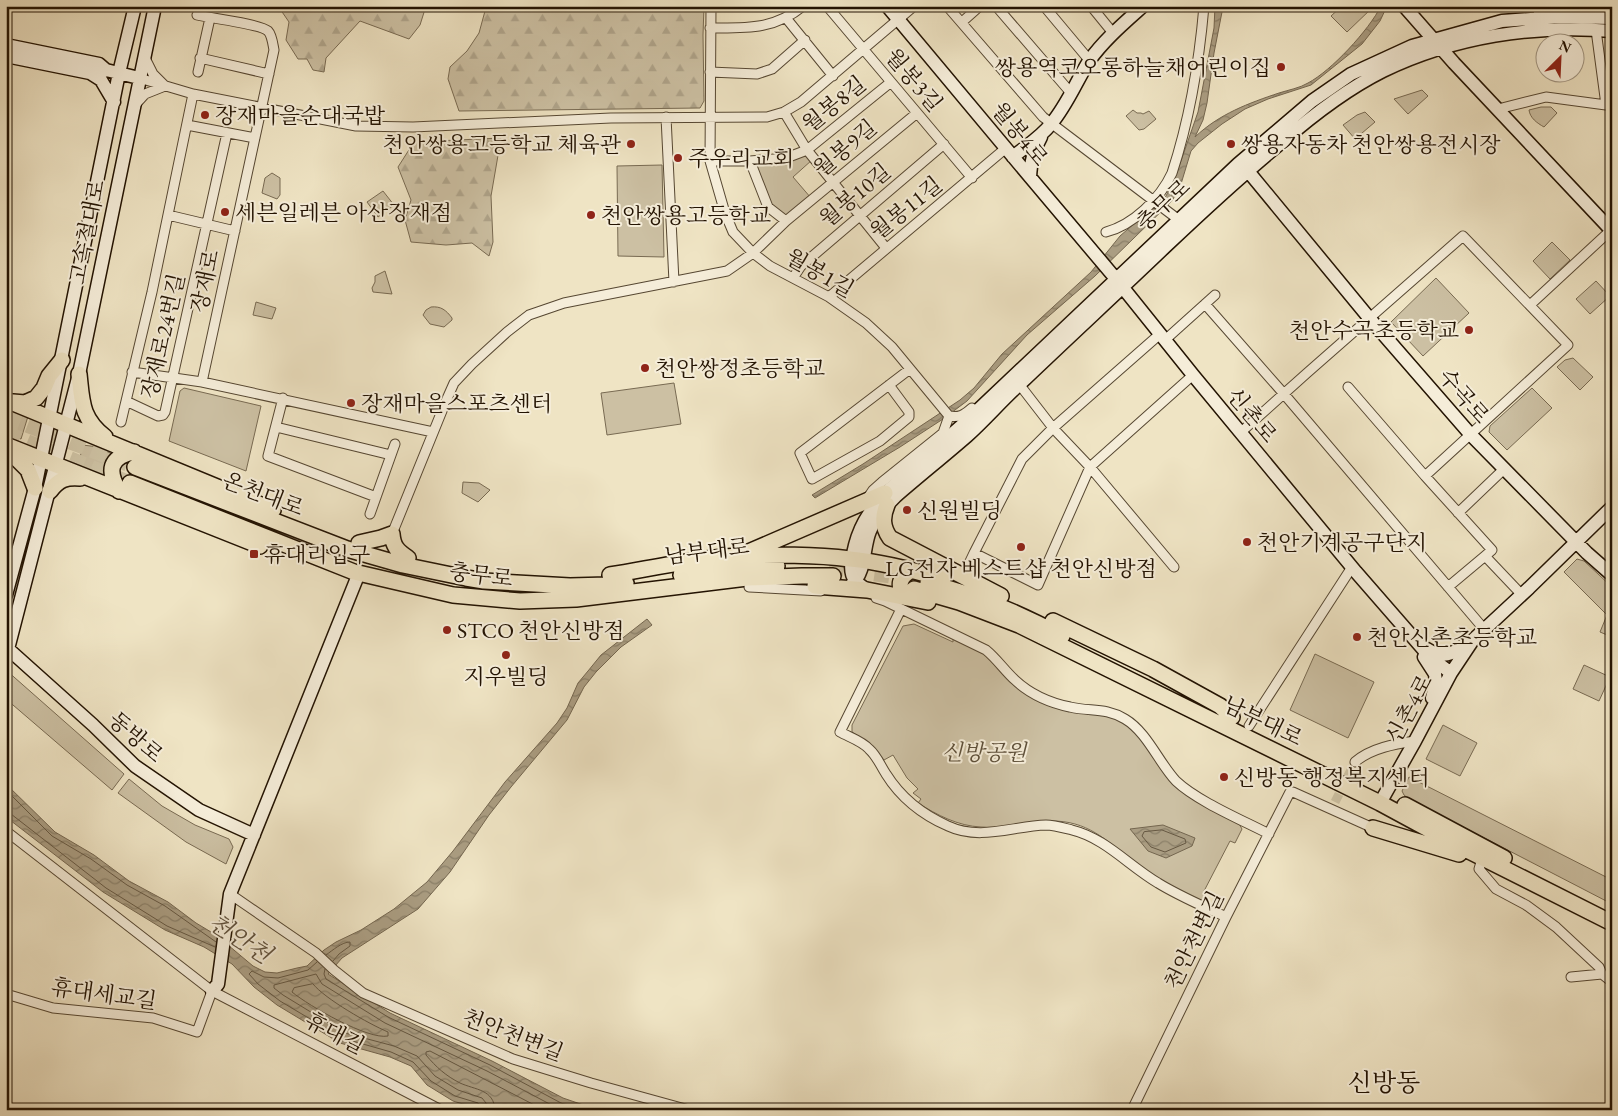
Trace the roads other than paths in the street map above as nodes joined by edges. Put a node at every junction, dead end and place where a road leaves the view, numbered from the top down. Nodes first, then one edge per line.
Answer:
1 (135, 6) edge
2 (155, 6) edge
3 (711, 6) edge
4 (803, 6) edge
5 (827, 6) edge
6 (887, 6) edge
7 (914, 6) edge
8 (947, 6) edge
9 (980, 6) edge
10 (996, 6) edge
11 (1044, 6) edge
12 (1091, 6) edge
13 (1143, 6) edge
14 (1204, 6) edge
15 (1404, 6) edge
16 (1539, 12) edge
17 (197, 16) dead end
18 (210, 18) junction
19 (786, 18) junction
20 (1612, 18) edge
21 (898, 19) junction
22 (962, 22) junction
23 (710, 28) junction
24 (1596, 30) junction
25 (1612, 31) edge
26 (1113, 33) junction
27 (805, 40) junction
28 (1439, 44) junction
29 (6, 45) edge
30 (863, 49) junction
31 (144, 55) junction
32 (6, 56) edge
33 (200, 58) junction
34 (1090, 60) junction
35 (106, 70) junction
36 (90, 72) junction
37 (198, 72) dead end
38 (710, 72) junction
39 (119, 73) junction
40 (269, 74) junction
41 (833, 76) junction
42 (139, 78) junction
43 (891, 82) junction
44 (166, 86) junction
45 (1071, 92) junction
46 (193, 94) junction
47 (114, 102) junction
48 (133, 107) junction
49 (262, 108) junction
50 (1498, 108) junction
51 (784, 112) junction
52 (917, 112) junction
53 (710, 116) junction
54 (666, 117) junction
55 (187, 125) junction
56 (1048, 127) junction
57 (227, 133) junction
58 (255, 138) junction
59 (944, 144) junction
60 (807, 150) junction
61 (1010, 152) junction
62 (710, 161) junction
63 (750, 161) junction
64 (1244, 166) junction
65 (972, 178) junction
66 (1030, 178) junction
67 (832, 182) junction
68 (1156, 201) junction
69 (168, 215) junction
70 (860, 216) junction
71 (1179, 220) junction
72 (786, 221) junction
73 (207, 225) junction
74 (1612, 230) edge
75 (235, 231) junction
76 (1106, 232) dead end
77 (886, 248) junction
78 (754, 252) junction
79 (793, 278) junction
80 (1116, 278) junction
81 (674, 282) junction
82 (1215, 295) dead end
83 (829, 297) junction
84 (1205, 304) junction
85 (1530, 305) junction
86 (1370, 319) junction
87 (1066, 326) junction
88 (1162, 337) junction
89 (62, 360) junction
90 (910, 369) junction
91 (132, 372) junction
92 (79, 374) junction
93 (1193, 375) junction
94 (172, 378) junction
95 (202, 382) junction
96 (1019, 384) junction
97 (889, 385) junction
98 (1348, 387) dead end
99 (1284, 394) junction
100 (283, 398) junction
101 (7, 400) edge
102 (126, 401) junction
103 (949, 416) junction
104 (50, 418) junction
105 (121, 422) dead end
106 (66, 426) junction
107 (276, 427) junction
108 (1053, 428) junction
109 (433, 432) junction
110 (1240, 433) junction
111 (1471, 435) junction
112 (395, 444) dead end
113 (116, 446) junction
114 (6, 447) edge
115 (392, 455) junction
116 (41, 459) junction
117 (134, 460) junction
118 (56, 466) junction
119 (1090, 468) junction
120 (1504, 469) junction
121 (1425, 476) junction
122 (98, 482) junction
123 (124, 487) junction
124 (43, 489) junction
125 (376, 497) junction
126 (886, 499) junction
127 (865, 502) junction
128 (1612, 507) edge
129 (1458, 513) junction
130 (370, 514) dead end
131 (392, 534) junction
132 (1577, 541) junction
133 (353, 546) junction
134 (974, 553) junction
135 (738, 556) junction
136 (1485, 556) junction
137 (408, 558) junction
138 (376, 559) joint
139 (857, 560) junction
140 (1174, 567) dead end
141 (1352, 567) junction
142 (831, 572) junction
143 (359, 573) junction
144 (1612, 575) edge
145 (963, 576) junction
146 (466, 578) junction
147 (856, 586) junction
148 (749, 587) junction
149 (1448, 587) junction
150 (910, 589) junction
151 (595, 591) junction
152 (6, 595) edge
153 (1522, 595) junction
154 (1001, 596) junction
155 (886, 601) junction
156 (1484, 630) junction
157 (1473, 640) junction
158 (1420, 645) junction
159 (7, 648) edge
160 (1450, 673) junction
161 (1433, 708) junction
162 (1225, 720) junction
163 (1249, 726) junction
164 (1415, 742) junction
165 (1355, 762) tunnel mouth
166 (1383, 799) junction
167 (1372, 828) joint
168 (6, 831) edge
169 (1269, 834) junction
170 (254, 835) junction
171 (1487, 863) junction
172 (229, 897) junction
173 (1612, 914) edge
174 (1226, 917) junction
175 (1612, 923) edge
176 (1602, 974) junction
177 (1571, 977) dead end
178 (1612, 982) edge
179 (215, 987) junction
180 (6, 994) edge
181 (441, 1110) edge
182 (689, 1110) edge
183 (1132, 1110) edge

1 - 39 street, 고속철대로
2 - 31 street, 고속철대로
3 - 23 street, 월봉1길
4 - 19 street
5 - 30 street, 월봉3길
6 - 21 street, 월봉4로
7 - 21 street
8 - 22 street
9 - 22 street
10 - 45 street
11 - 34 street
12 - 26 street
13 - 26 street
14 - 68 street
15 - 28 street
16 - 20 street, 충무로
16 - 28 street, 충무로
17 - 18 street, 장재로
18 - 33 street
18 - 40 street, 장재로
19 - 23 street
19 - 27 street
21 - 30 street
21 - 61 street, 월봉4로
22 - 56 street
23 - 38 street, 월봉1길
24 - 25 street, 충무로
24 - 28 street, 충무로
24 - 50 street
26 - 34 street
27 - 38 street
27 - 41 street
28 - 50 street
28 - 64 street, 충무로
29 - 35 street
30 - 41 street
30 - 43 street, 월봉3길
31 - 42 street, 고속철대로
31 - 44 street
32 - 36 street
33 - 37 street
33 - 40 street
34 - 45 street
35 - 36 street
35 - 39 street
36 - 47 street
38 - 53 street, 월봉1길
39 - 42 street
39 - 47 street, 고속철대로
40 - 49 street, 장재로
41 - 51 street
42 - 44 street
42 - 48 street, 고속철대로
43 - 52 street, 월봉3길
43 - 60 street, 월봉8길
44 - 46 street
44 - 48 street
45 - 56 street
46 - 49 street
46 - 55 street, 장재로24번길
47 - 89 street, 고속철대로
48 - 92 street, 고속철대로
49 - 54 street
49 - 58 street, 장재로
50 - 74 street
51 - 53 street
51 - 60 street
52 - 59 street, 월봉3길
52 - 67 street, 월봉9길
53 - 54 street
53 - 62 street, 월봉1길
54 - 81 street
55 - 57 street
55 - 69 street, 장재로24번길
56 - 61 street
56 - 66 street
56 - 68 street
57 - 58 street
57 - 73 street, 장재로24번길
58 - 75 street, 장재로
59 - 65 street, 월봉3길
59 - 70 street, 월봉10길
60 - 63 street, 월봉8길
60 - 67 street
61 - 65 street, 월봉11길
61 - 66 street, 월봉4로
62 - 63 street, 월봉8길
62 - 78 street, 월봉1길
63 - 72 street
64 - 71 street, 충무로
64 - 80 street, 충무로
64 - 86 street, 수곡로
65 - 77 street, 월봉11길
66 - 80 street, 월봉4로
67 - 70 street
67 - 72 street, 월봉9길
68 - 71 street
68 - 76 street
69 - 73 street
69 - 91 street, 장재로24번길
70 - 77 street
70 - 79 street, 월봉10길
71 - 80 street, 충무로
72 - 78 street, 월봉9길
73 - 75 street
73 - 94 street, 장재로24번길
74 - 85 street
75 - 95 street, 장재로
77 - 83 street, 월봉11길
78 - 79 street, 월봉1길
78 - 81 street, 월봉9길
79 - 83 street, 월봉1길
80 - 87 street, 충무로
80 - 88 street, 신촌로
80 - 96 street, 충무로
81 - 109 street, 월봉9길
82 - 84 street
83 - 90 street, 월봉1길
84 - 88 street
84 - 99 street
85 - 86 street
85 - 111 street
86 - 99 street
86 - 111 street, 수곡로
87 - 103 street
87 - 126 street, 충무로
88 - 93 street, 신촌로
88 - 108 street
89 - 101 highway
89 - 104 street, 고속철대로
90 - 97 street
90 - 103 street, 월봉1길
91 - 94 street
91 - 102 street, 장재로24번길
92 - 106 street, 고속철대로
92 - 113 highway
93 - 110 street, 신촌로
93 - 119 street
94 - 95 street
94 - 102 street, 장재로24번길
95 - 100 street
96 - 108 street
96 - 126 street, 충무로
97 - 97 street
98 - 121 street
99 - 110 street
99 - 149 street
100 - 107 street
100 - 109 street
101 - 104 highway
102 - 105 street, 장재로24번길
103 - 127 street
104 - 106 highway
104 - 116 street, 고속철대로
106 - 113 highway
106 - 118 street, 고속철대로
107 - 115 street
107 - 125 street
108 - 119 street
108 - 134 street
109 - 131 street, 월봉9길
110 - 141 street, 신촌로
111 - 120 street, 수곡로
111 - 121 street
112 - 115 street
113 - 117 highway
114 - 116 highway
114 - 124 highway
115 - 125 street
116 - 118 highway
116 - 124 street, 고속철대로
117 - 123 highway
117 - 133 highway, 온천대로
117 - 133 highway
118 - 122 highway
118 - 124 street, 고속철대로
119 - 134 street
119 - 140 street
120 - 129 street
120 - 132 street, 수곡로
121 - 129 street
122 - 123 highway, 온천대로
122 - 124 highway
123 - 143 highway, 온천대로
124 - 152 street
124 - 159 street
125 - 130 street
126 - 127 highway
126 - 139 street, 충무로
126 - 145 highway
127 - 135 highway
128 - 132 street, 신촌4로
129 - 136 street
131 - 133 highway
131 - 137 highway
132 - 144 street, 수곡로
132 - 153 street, 신촌4로
133 - 137 highway
133 - 138 highway, 온천대로
134 - 145 street
135 - 142 highway
135 - 151 highway
136 - 149 street
136 - 153 street
137 - 146 highway
138 - 146 highway, 충무로
139 - 142 highway
139 - 147 street, 충무로
139 - 150 highway
141 - 158 street, 신촌로
141 - 163 street
142 - 147 highway
142 - 148 highway
142 - 151 highway, 남부대로
143 - 151 highway, 충무로
143 - 170 street
145 - 154 highway
146 - 151 highway, 충무로
147 - 150 highway
147 - 155 street
148 - 151 highway
148 - 155 street
149 - 156 street
150 - 154 highway
150 - 155 street
150 - 162 highway, 남부대로
150 - 169 street
150 - 174 street
153 - 156 street, 신촌4로
154 - 162 highway
156 - 157 street, 신촌4로
157 - 158 street
157 - 160 street, 신촌4로
158 - 160 street, 신촌로
158 - 161 street
159 - 170 street, 동방로
160 - 161 street, 신촌4로
161 - 164 street, 신촌4로
162 - 163 highway, 남부대로
162 - 166 highway, 남부대로
163 - 166 highway, 남부대로
164 - 165 street
164 - 166 street, 신촌4로
166 - 171 highway, 남부대로
166 - 173 highway, 남부대로
167 - 169 street, 천안천변길
167 - 171 highway
168 - 179 street, 휴대길
169 - 174 street, 천안천변길
170 - 172 street
171 - 175 highway, 남부대로
171 - 176 street
172 - 179 street
172 - 182 street, 천안천변길
174 - 183 street, 천안천변길
176 - 177 street
176 - 178 street
179 - 180 street, 휴대세교길
179 - 181 street, 휴대길

